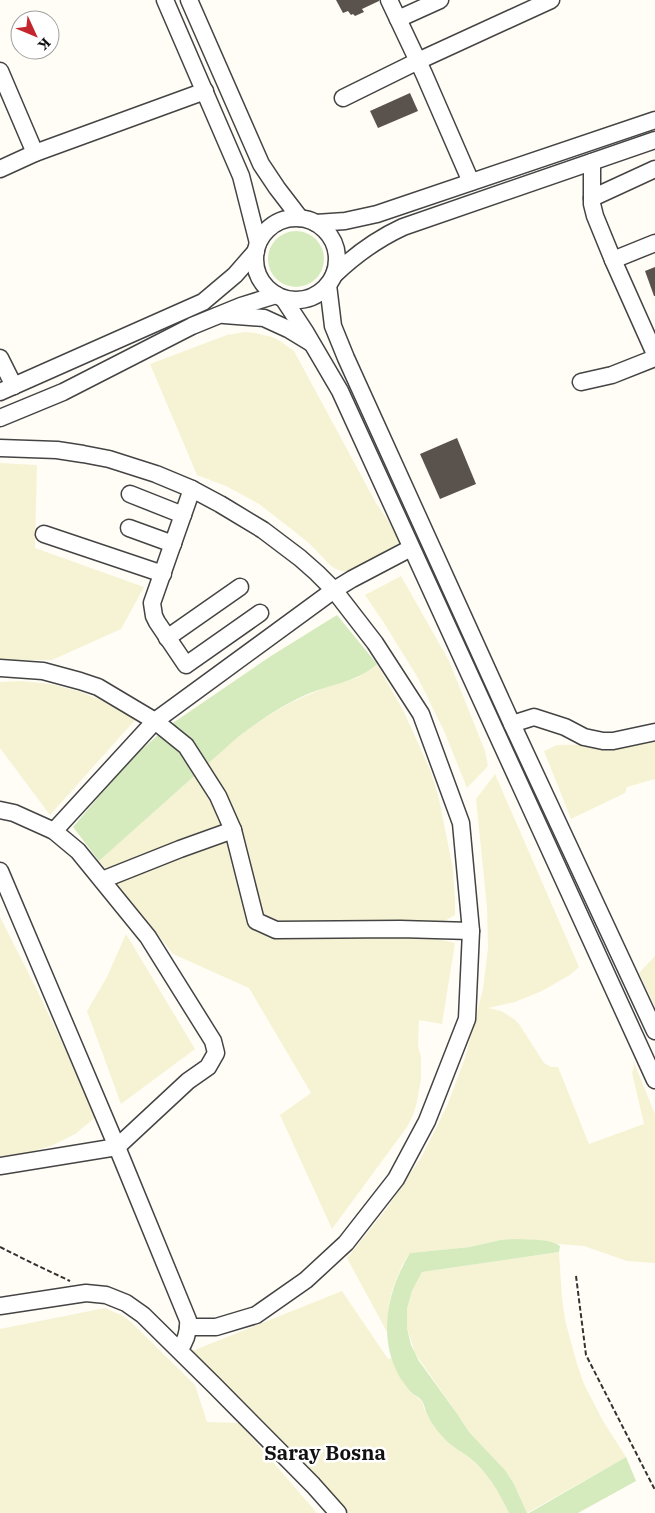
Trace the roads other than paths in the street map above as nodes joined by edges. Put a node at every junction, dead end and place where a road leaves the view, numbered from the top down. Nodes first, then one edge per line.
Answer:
1 (165, 0) edge
2 (189, 0) edge
3 (389, 0) edge
4 (440, 0) edge
5 (550, 0) edge
6 (521, 6) edge
7 (398, 19) junction
8 (418, 61) junction
9 (0, 71) edge
10 (205, 91) junction
11 (342, 98) dead end
12 (655, 120) edge
13 (655, 140) edge
14 (35, 153) junction
15 (592, 162) junction
16 (0, 169) edge
17 (655, 169) edge
18 (471, 182) junction
19 (592, 198) junction
20 (300, 218) junction
21 (316, 223) junction
22 (655, 243) edge
23 (257, 247) junction
24 (613, 260) junction
25 (331, 280) junction
26 (280, 296) junction
27 (220, 315) junction
28 (314, 346) junction
29 (655, 356) edge
30 (0, 358) edge
31 (581, 382) dead end
32 (7, 389) edge
33 (0, 418) edge
34 (0, 448) edge
35 (192, 489) junction
36 (130, 494) dead end
37 (183, 515) junction
38 (129, 528) dead end
39 (44, 534) dead end
40 (173, 544) junction
41 (411, 548) junction
42 (163, 574) junction
43 (240, 587) dead end
44 (334, 590) junction
45 (260, 613) dead end
46 (167, 638) junction
47 (0, 668) edge
48 (155, 722) junction
49 (512, 724) junction
50 (655, 732) edge
51 (0, 810) edge
52 (54, 830) junction
53 (233, 830) junction
54 (0, 871) edge
55 (102, 880) junction
56 (471, 931) junction
57 (655, 1031) edge
58 (655, 1080) edge
59 (118, 1147) junction
60 (0, 1166) edge
61 (0, 1306) edge
62 (188, 1327) junction
63 (178, 1350) junction
64 (338, 1513) edge

1 - 10 street
2 - 20 street
3 - 7 street
4 - 7 street
5 - 6 street
6 - 8 street
7 - 8 street
8 - 11 street
8 - 18 street
9 - 14 street
10 - 14 street
10 - 23 street
12 - 18 street
13 - 15 street
14 - 16 street
15 - 19 street
15 - 25 street
17 - 19 street
18 - 21 street
19 - 24 street
20 - 21 street
20 - 23 street
21 - 25 street
22 - 24 street
23 - 26 street
23 - 32 street
24 - 29 street
25 - 26 street
25 - 49 street
26 - 27 street
26 - 28 street
27 - 28 street
27 - 33 street
28 - 41 street
29 - 31 street
30 - 32 street
34 - 35 street
35 - 37 street
35 - 44 street
36 - 37 street
37 - 40 street
38 - 40 street
39 - 42 street
40 - 42 street
41 - 44 street
41 - 58 street
42 - 46 street
43 - 46 street
44 - 48 street
44 - 56 street
45 - 46 street
47 - 48 street
48 - 52 street
48 - 53 street
49 - 50 street
49 - 57 street
51 - 52 street
52 - 55 street
53 - 55 street
53 - 56 street
54 - 59 street
55 - 59 street
56 - 62 street
59 - 60 street
59 - 62 street
61 - 63 street
62 - 63 street
63 - 64 street

